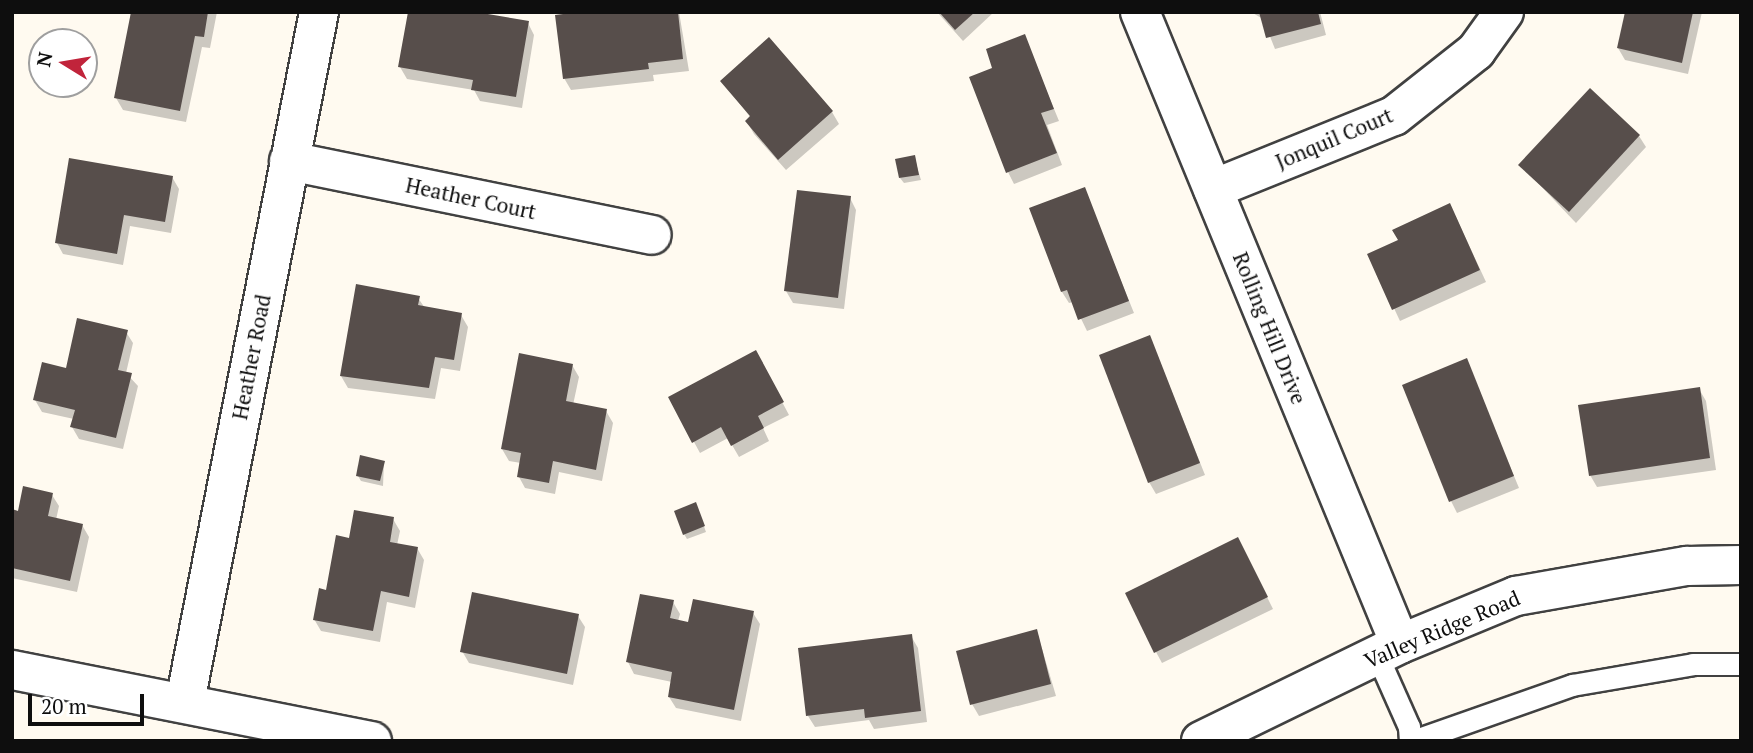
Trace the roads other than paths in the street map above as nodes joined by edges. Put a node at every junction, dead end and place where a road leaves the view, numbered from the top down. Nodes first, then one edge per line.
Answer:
1 (319, 12) edge
2 (1140, 12) edge
3 (1504, 12) edge
4 (289, 161) junction
5 (1213, 189) junction
6 (652, 235) dead end
7 (1741, 565) edge
8 (1389, 650) junction
9 (1741, 664) edge
10 (12, 670) edge
11 (185, 702) junction
12 (372, 741) edge
13 (1201, 741) edge
14 (1412, 741) edge

1 - 4 street, Heather Road
2 - 5 street, Rolling Hill Drive
3 - 5 street, Jonquil Court
4 - 6 street, Heather Court
4 - 11 street, Heather Road
5 - 8 street, Rolling Hill Drive
7 - 8 street, Valley Ridge Road
8 - 13 street, Valley Ridge Road
8 - 14 lane
9 - 14 lane
10 - 11 street
11 - 12 street

